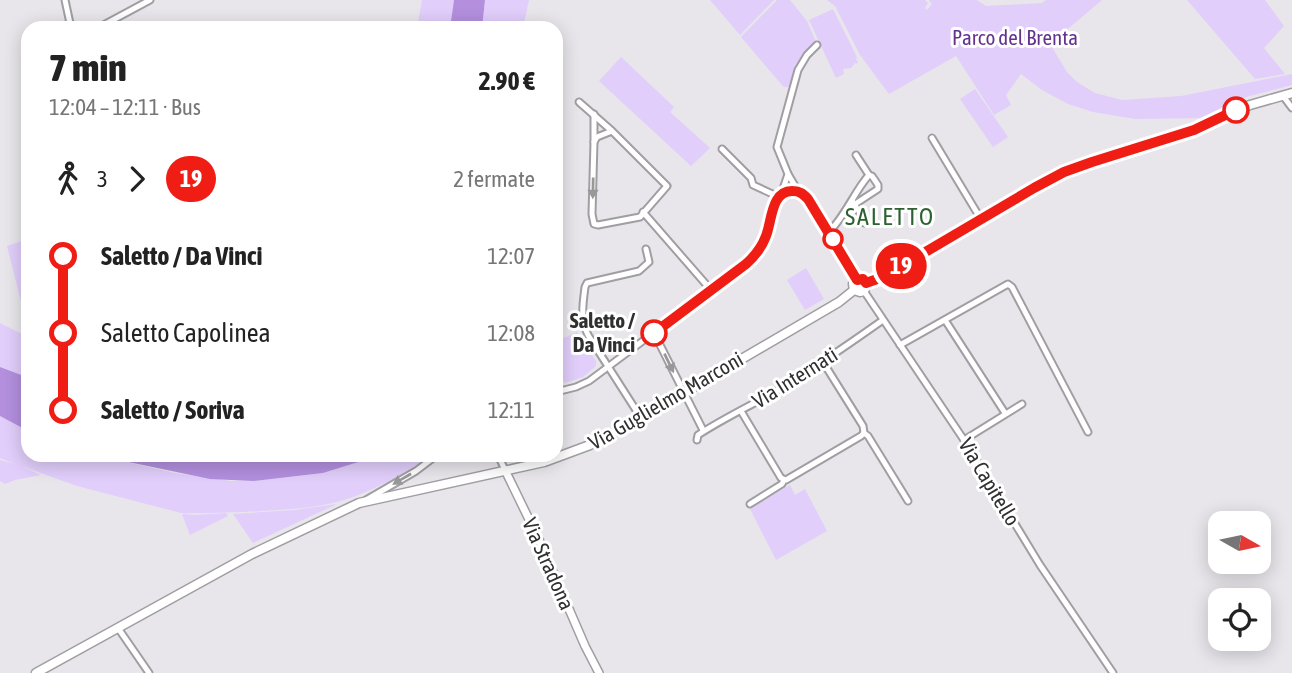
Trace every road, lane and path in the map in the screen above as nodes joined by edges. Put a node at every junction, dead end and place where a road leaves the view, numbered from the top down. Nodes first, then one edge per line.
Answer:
1 (65, 0) edge
2 (150, 0) edge
3 (70, 21) edge
4 (111, 21) edge
5 (817, 45) dead end
6 (1287, 95) edge
7 (579, 102) dead end
8 (1292, 108) edge
9 (594, 114) junction
10 (612, 131) junction
11 (932, 138) dead end
12 (594, 142) junction
13 (722, 149) dead end
14 (856, 155) dead end
15 (788, 174) junction
16 (869, 175) junction
17 (798, 191) junction
18 (780, 196) junction
19 (853, 202) junction
20 (643, 212) junction
21 (979, 216) dead end
22 (863, 223) dead end
23 (829, 232) junction
24 (646, 248) dead end
25 (860, 286) junction
26 (711, 290) junction
27 (883, 320) junction
28 (945, 320) junction
29 (654, 333) junction
30 (900, 345) junction
31 (824, 362) junction
32 (608, 367) junction
33 (563, 391) edge
34 (683, 393) junction
35 (1022, 404) dead end
36 (741, 411) junction
37 (1005, 413) junction
38 (641, 418) junction
39 (703, 430) junction
40 (1088, 432) dead end
41 (864, 433) junction
42 (697, 439) dead end
43 (964, 440) junction
44 (563, 455) edge
45 (428, 462) edge
46 (501, 462) edge
47 (536, 462) edge
48 (505, 470) junction
49 (784, 480) junction
50 (365, 501) junction
51 (908, 501) dead end
52 (750, 504) dead end
53 (118, 628) junction
54 (36, 673) edge
55 (149, 673) edge
56 (599, 673) edge
57 (1113, 673) edge

1 - 3 street
2 - 4 street
5 - 15 street, Via Capitello
6 - 8 street
6 - 25 main road, Via Guglielmo Marconi
7 - 9 street
9 - 10 street
9 - 12 street
10 - 12 street
10 - 20 street
11 - 21 street
12 -> 20 street
13 - 18 street
14 - 16 street
15 - 17 street, Via Capitello
15 - 18 street
16 - 19 street
16 - 19 street
17 - 18 street
17 - 23 street, Via Capitello
18 - 26 street
19 - 22 street
19 - 23 street
20 - 26 street
23 - 25 street, Via Capitello
24 - 32 street
25 - 27 street, Via Capitello
25 - 34 main road, Via Guglielmo Marconi
26 - 29 street
27 - 30 street, Via Capitello
27 - 31 street, Via Internati
28 - 30 street
28 - 37 street
28 - 40 street
29 - 32 street
29 -> 34 street
30 - 43 street, Via Capitello
31 - 36 street, Via Internati
31 - 41 street
32 - 33 street
32 - 38 street
34 - 38 main road, Via Guglielmo Marconi
34 - 39 street
35 - 37 street
36 - 39 street, Via Internati
36 - 49 street
37 - 43 street
38 - 44 main road, Via Guglielmo Marconi
39 - 42 street, Via Internati
41 - 49 street
41 - 51 street
43 - 57 street, Via Capitello
45 -> 50 street
46 - 48 street, Via Stradona
47 - 48 main road, Via Guglielmo Marconi
48 - 50 main road, Via Guglielmo Marconi
48 - 56 street, Via Stradona
49 - 52 street
50 - 53 main road, Via Guglielmo Marconi
53 - 54 main road, Via Guglielmo Marconi
53 - 55 street

